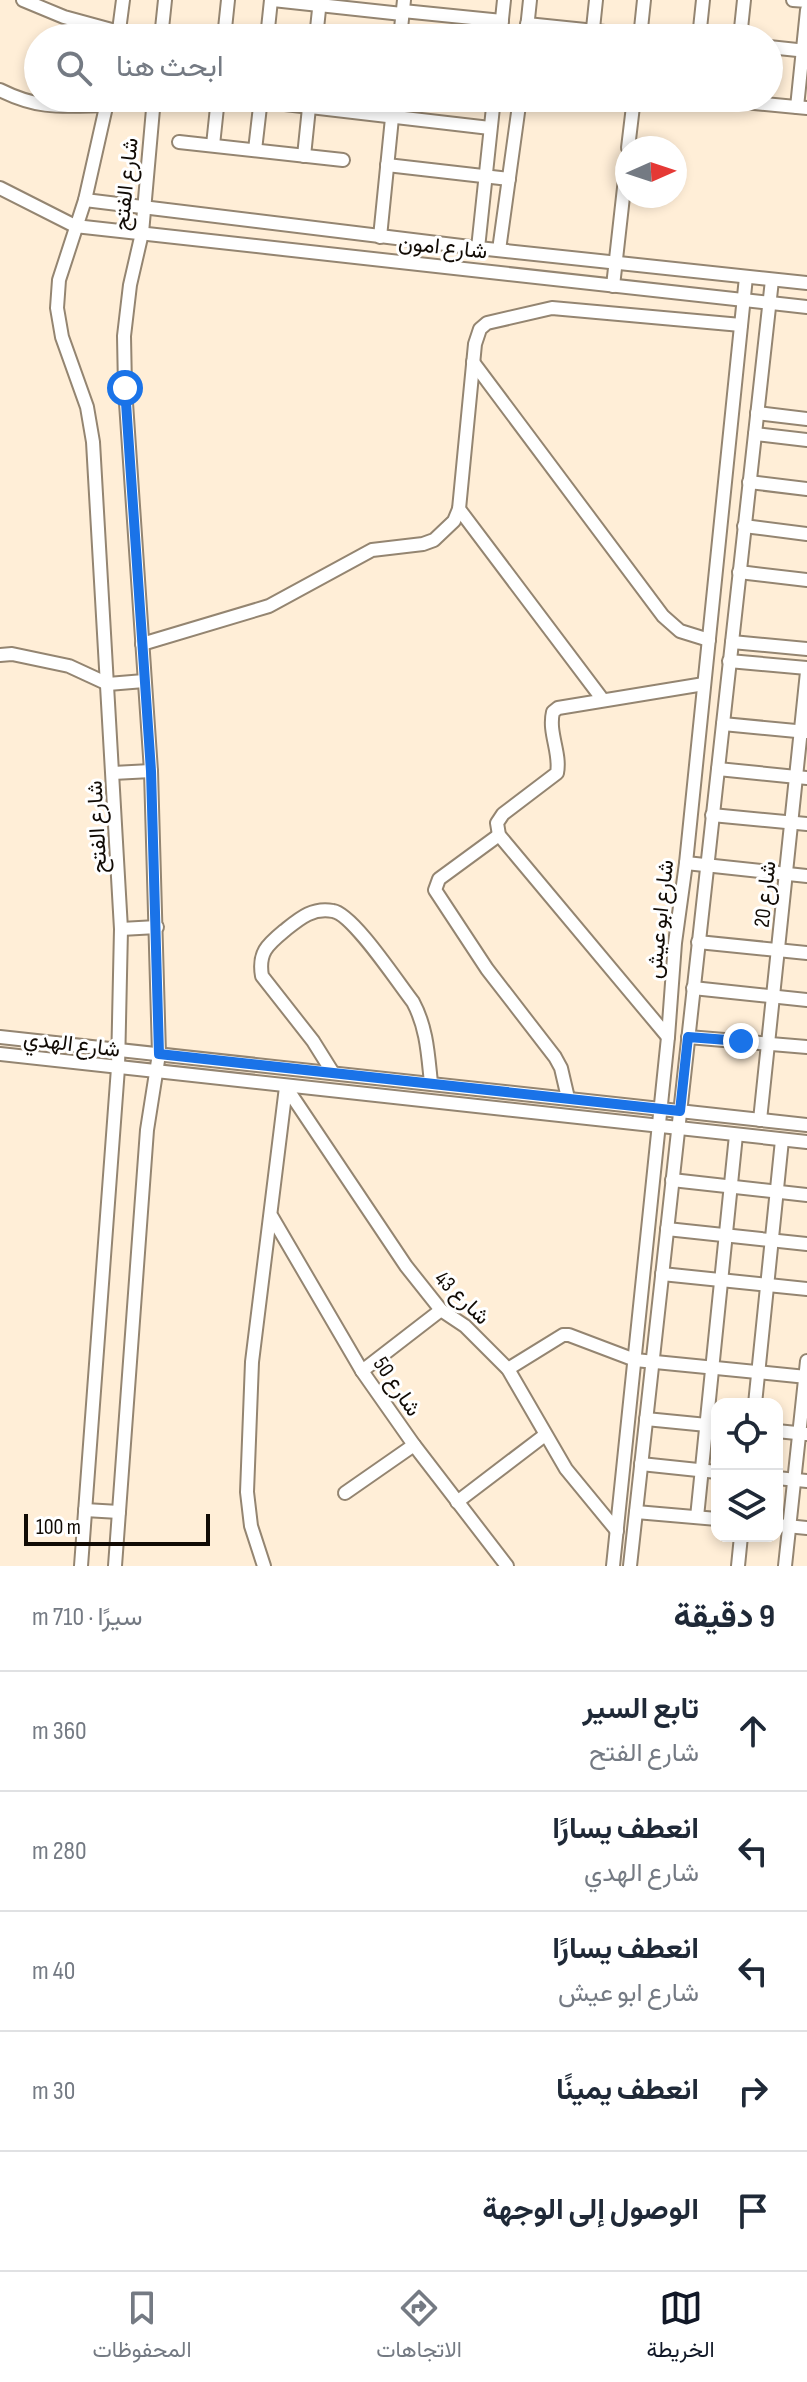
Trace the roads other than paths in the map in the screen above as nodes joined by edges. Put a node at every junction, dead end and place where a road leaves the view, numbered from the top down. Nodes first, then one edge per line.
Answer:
1 (23, 0) edge
2 (123, 0) edge
3 (165, 0) edge
4 (228, 0) edge
5 (272, 0) edge
6 (504, 0) edge
7 (530, 0) edge
8 (596, 0) edge
9 (644, 0) edge
10 (703, 0) edge
11 (744, 0) edge
12 (793, 0) edge
13 (807, 1) edge
14 (320, 3) edge
15 (403, 8) edge
16 (807, 10) edge
17 (502, 21) junction
18 (85, 24) edge
19 (120, 24) edge
20 (162, 24) edge
21 (225, 24) edge
22 (269, 24) edge
23 (318, 24) edge
24 (502, 24) edge
25 (527, 24) edge
26 (593, 24) edge
27 (641, 24) edge
28 (700, 24) edge
29 (741, 24) edge
30 (783, 48) edge
31 (805, 50) edge
32 (0, 90) edge
33 (24, 101) edge
34 (802, 108) edge
35 (106, 112) edge
36 (153, 112) edge
37 (217, 112) edge
38 (260, 112) edge
39 (308, 112) edge
40 (368, 112) edge
41 (392, 112) edge
42 (492, 112) edge
43 (518, 112) edge
44 (632, 112) edge
45 (392, 116) junction
46 (490, 128) junction
47 (629, 136) edge
48 (179, 142) dead end
49 (213, 145) junction
50 (255, 150) junction
51 (304, 156) junction
52 (343, 160) dead end
53 (387, 165) junction
54 (486, 176) junction
55 (509, 179) junction
56 (0, 188) edge
57 (85, 200) junction
58 (143, 208) junction
59 (622, 208) edge
60 (75, 226) junction
61 (142, 233) junction
62 (380, 237) junction
63 (478, 248) junction
64 (499, 250) junction
65 (616, 263) junction
66 (746, 277) junction
67 (772, 280) junction
68 (807, 283) edge
69 (613, 286) junction
70 (744, 300) junction
71 (769, 303) junction
72 (807, 307) edge
73 (741, 325) junction
74 (473, 362) junction
75 (757, 413) junction
76 (807, 419) edge
77 (755, 434) junction
78 (807, 440) edge
79 (749, 482) junction
80 (807, 489) edge
81 (459, 509) junction
82 (744, 526) junction
83 (807, 534) edge
84 (739, 572) junction
85 (807, 580) edge
86 (709, 640) junction
87 (732, 642) junction
88 (142, 644) junction
89 (807, 649) edge
90 (0, 655) edge
91 (706, 664) junction
92 (729, 664) junction
93 (807, 670) edge
94 (144, 681) junction
95 (108, 684) junction
96 (704, 684) junction
97 (603, 700) junction
98 (723, 724) junction
99 (804, 732) edge
100 (718, 769) junction
101 (151, 771) junction
102 (113, 773) junction
103 (801, 778) edge
104 (712, 815) junction
105 (791, 823) junction
106 (807, 824) edge
107 (499, 835) junction
108 (686, 863) junction
109 (707, 865) junction
110 (786, 874) junction
111 (807, 876) edge
112 (157, 927) junction
113 (121, 929) junction
114 (698, 942) junction
115 (778, 950) junction
116 (807, 953) edge
117 (693, 988) junction
118 (773, 996) junction
119 (807, 1000) edge
120 (0, 1037) edge
121 (668, 1037) junction
122 (688, 1037) junction
123 (768, 1044) junction
124 (807, 1047) edge
125 (119, 1050) junction
126 (0, 1054) edge
127 (159, 1054) junction
128 (118, 1068) junction
129 (157, 1073) junction
130 (333, 1073) junction
131 (431, 1083) junction
132 (286, 1087) junction
133 (568, 1098) junction
134 (661, 1109) junction
135 (680, 1111) junction
136 (807, 1116) edge
137 (760, 1120) junction
138 (806, 1125) edge
139 (659, 1126) junction
140 (678, 1128) junction
141 (736, 1135) junction
142 (782, 1140) junction
143 (807, 1142) edge
144 (672, 1180) junction
145 (731, 1187) junction
146 (777, 1192) junction
147 (807, 1195) edge
148 (272, 1217) junction
149 (667, 1229) junction
150 (726, 1235) junction
151 (772, 1240) junction
152 (807, 1244) edge
153 (662, 1274) junction
154 (721, 1280) junction
155 (767, 1285) junction
156 (807, 1289) edge
157 (441, 1310) junction
158 (635, 1360) junction
159 (807, 1361) edge
160 (652, 1362) junction
161 (712, 1368) junction
162 (508, 1369) junction
163 (362, 1371) junction
164 (758, 1372) junction
165 (806, 1377) edge
166 (712, 1398) edge
167 (756, 1398) edge
168 (646, 1419) junction
169 (711, 1425) edge
170 (711, 1429) edge
171 (783, 1432) edge
172 (803, 1434) edge
173 (545, 1435) junction
174 (414, 1445) junction
175 (641, 1464) junction
176 (701, 1470) junction
177 (711, 1471) edge
178 (801, 1480) edge
179 (345, 1493) dead end
180 (457, 1502) junction
181 (85, 1510) junction
182 (119, 1512) junction
183 (636, 1512) junction
184 (697, 1517) junction
185 (711, 1518) edge
186 (783, 1526) edge
187 (807, 1528) edge
188 (617, 1531) junction
189 (740, 1542) edge
190 (81, 1566) edge
191 (115, 1566) edge
192 (264, 1566) edge
193 (507, 1566) edge
194 (613, 1566) edge
195 (630, 1566) edge
196 (738, 1566) edge
197 (785, 1566) edge

1 - 18 street
2 - 19 street
3 - 20 street
4 - 21 street
5 - 14 street
5 - 22 street
6 - 17 street
7 - 25 street
8 - 26 street
9 - 27 street
10 - 28 street
11 - 29 street
12 - 13 street
14 - 15 street
14 - 23 street
15 - 17 street
16 - 31 street
17 - 24 street
30 - 31 street
31 - 34 street
32 - 33 street
35 - 57 street, شارع الفتح
36 - 58 street, شارع الفتح
37 - 49 street
38 - 50 street
39 - 51 street
40 - 45 street
41 - 45 street
42 - 46 street
43 - 55 street
44 - 47 street
45 - 46 street
45 - 53 street
46 - 54 street
48 - 49 street
49 - 50 street
50 - 51 street
51 - 52 street
53 - 54 street
53 - 62 street
54 - 55 street
54 - 63 street
55 - 64 street
56 - 60 street
57 - 58 street, شارع امون
57 - 60 street, شارع الفتح
58 - 61 street, شارع الفتح
58 - 62 street, شارع امون
59 - 65 street
60 - 61 street, شارع امون
60 - 95 street, شارع الفتح
61 - 69 street, شارع امون
61 - 88 street, شارع الفتح
62 - 63 street, شارع امون
63 - 64 street, شارع امون
64 - 65 street, شارع امون
65 - 66 street, شارع امون
65 - 69 street
66 - 67 street, شارع امون
66 - 70 street, شارع ابو عيش
67 - 68 street, شارع امون
67 - 71 street, شارع ابو عيش
69 - 70 street, شارع امون
70 - 71 street, شارع امون
70 - 73 street, شارع ابو عيش
71 - 72 street, شارع امون
71 - 75 street, شارع ابو عيش
73 - 74 street
73 - 86 street, شارع ابو عيش
74 - 81 street
74 - 86 street
75 - 76 street
75 - 77 street, شارع ابو عيش
77 - 78 street
77 - 79 street, شارع ابو عيش
79 - 80 street
79 - 82 street, شارع ابو عيش
81 - 88 street
81 - 97 street
82 - 83 street
82 - 84 street, شارع ابو عيش
84 - 85 street
84 - 87 street, شارع ابو عيش
86 - 91 street, شارع ابو عيش
87 - 89 street
87 - 92 street, شارع ابو عيش
88 - 94 street, شارع الفتح
90 - 95 street
91 - 92 street
91 - 96 street, شارع ابو عيش
92 - 93 street
92 - 98 street, شارع ابو عيش
93 - 99 street, شارع 20
94 - 95 street
94 - 101 street, شارع الفتح
95 - 102 street, شارع الفتح
96 - 97 street
96 - 108 street, شارع ابو عيش
97 - 107 street
98 - 99 street
98 - 100 street, شارع ابو عيش
99 - 103 street, شارع 20
100 - 103 street
100 - 104 street, شارع ابو عيش
101 - 102 street
101 - 112 street, شارع الفتح
102 - 113 street, شارع الفتح
103 - 105 street, شارع 20
104 - 105 street
104 - 109 street, شارع ابو عيش
105 - 106 street
105 - 110 street, شارع 20
107 - 121 street
107 - 133 street
108 - 109 street
108 - 121 street, شارع ابو عيش
109 - 110 street
109 - 114 street, شارع ابو عيش
110 - 111 street
110 - 115 street, شارع 20
112 - 113 street
112 - 127 street, شارع الفتح
113 - 125 street, شارع الفتح
114 - 115 street
114 - 117 street, شارع ابو عيش
115 - 116 street
115 - 118 street, شارع 20
117 - 118 street
117 - 122 street, شارع ابو عيش
118 - 119 street
118 - 123 street, شارع 20
120 - 125 street, شارع الهدي
121 - 134 street, شارع ابو عيش
122 - 123 street
122 - 135 street, شارع ابو عيش
123 - 124 street
123 - 137 street, شارع 20
125 - 127 street, شارع الهدي
125 - 128 street, شارع الفتح
126 - 128 street, شارع الهدي
127 - 129 street, شارع الفتح
127 - 130 street, شارع الهدي
128 - 129 street, شارع الهدي
128 - 181 street, شارع الفتح
129 - 132 street, شارع الهدي
129 - 182 street, شارع الفتح
130 - 131 street, شارع الهدي
130 - 131 street
131 - 133 street, شارع الهدي
132 - 139 street, شارع الهدي
132 - 148 street
132 - 157 street, شارع 43
133 - 134 street, شارع الهدي
134 - 135 street, شارع الهدي
134 - 139 street, شارع ابو عيش
135 - 137 street, شارع الهدي
135 - 140 street, شارع ابو عيش
136 - 138 street
137 - 138 street, شارع الهدي
139 - 140 street, شارع الهدي
139 - 158 street, شارع ابو عيش
140 - 141 street, شارع الهدي
140 - 144 street, شارع ابو عيش
141 - 142 street, شارع الهدي
141 - 145 street
142 - 143 street, شارع الهدي
142 - 146 street
144 - 145 street
144 - 149 street, شارع ابو عيش
145 - 146 street
145 - 150 street
146 - 147 street
146 - 151 street
148 - 163 street, شارع 50
148 - 192 street
149 - 150 street
149 - 153 street, شارع ابو عيش
150 - 151 street
150 - 154 street
151 - 152 street
151 - 155 street
153 - 154 street
153 - 160 street, شارع ابو عيش
154 - 155 street
154 - 161 street
155 - 156 street
155 - 164 street
157 - 162 street, شارع 43
157 - 163 street
158 - 160 street
158 - 162 street
158 - 188 street, شارع ابو عيش
159 - 165 street
160 - 161 street
160 - 168 street, شارع ابو عيش
161 - 164 street
161 - 166 street
162 - 173 street, شارع 43
163 - 174 street, شارع 50
164 - 165 street
164 - 167 street
165 - 172 street
168 - 169 street
168 - 175 street, شارع ابو عيش
170 - 176 street
171 - 172 street
172 - 178 street
173 - 180 street
173 - 188 street, شارع 43
174 - 179 street
174 - 180 street, شارع 50
175 - 176 street
175 - 183 street, شارع ابو عيش
176 - 177 street
176 - 184 street
178 - 186 street
180 - 193 street, شارع 50
181 - 182 street
181 - 190 street, شارع الفتح
182 - 191 street, شارع الفتح
183 - 184 street
183 - 195 street, شارع ابو عيش
184 - 185 street
186 - 187 street
186 - 197 street
188 - 194 street, شارع ابو عيش
189 - 196 street

